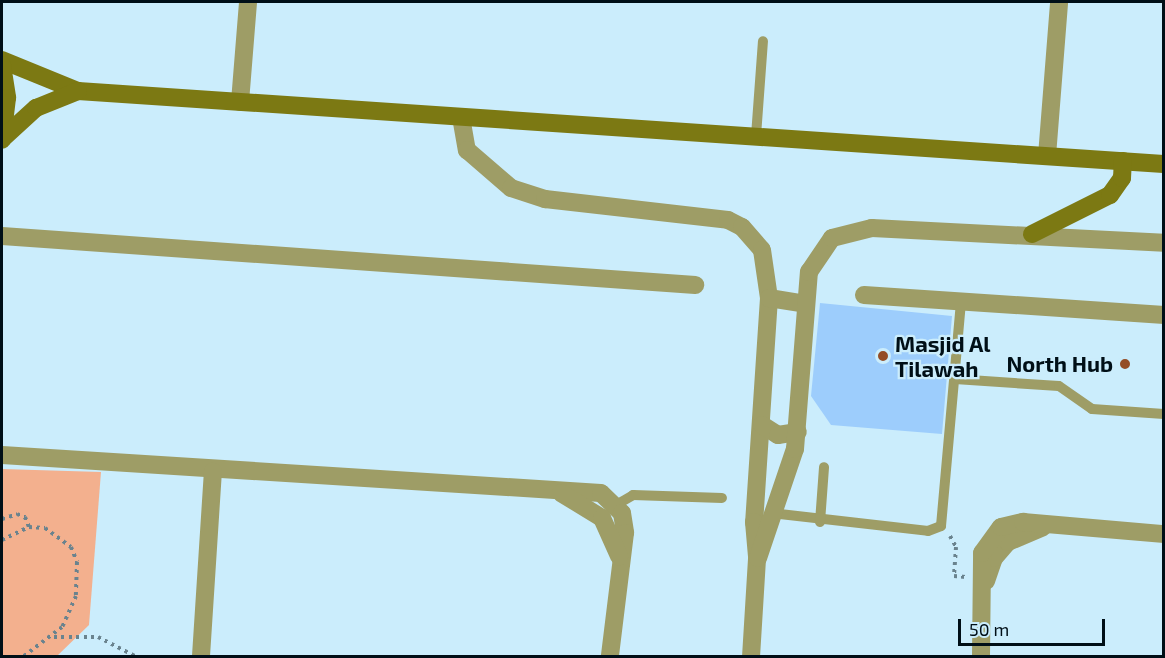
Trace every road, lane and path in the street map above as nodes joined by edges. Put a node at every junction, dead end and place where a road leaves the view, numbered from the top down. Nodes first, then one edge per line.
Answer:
1 (248, 2) edge
2 (1059, 2) edge
3 (763, 42) dead end
4 (2, 60) edge
5 (2, 65) edge
6 (78, 91) junction
7 (240, 102) junction
8 (461, 117) junction
9 (756, 136) junction
10 (2, 140) edge
11 (1047, 156) junction
12 (1123, 161) junction
13 (1164, 164) edge
14 (1032, 234) junction
15 (2, 237) edge
16 (1164, 243) edge
17 (695, 285) dead end
18 (864, 295) dead end
19 (769, 298) junction
20 (961, 302) junction
21 (806, 304) junction
22 (1164, 315) edge
23 (955, 379) junction
24 (1164, 414) edge
25 (762, 425) junction
26 (798, 432) junction
27 (2, 455) edge
28 (824, 468) dead end
29 (213, 471) junction
30 (560, 493) junction
31 (722, 498) dead end
32 (616, 505) junction
33 (771, 513) junction
34 (2, 519) edge
35 (820, 522) junction
36 (944, 522) junction
37 (29, 527) junction
38 (1164, 534) edge
39 (2, 540) edge
40 (619, 556) junction
41 (757, 559) junction
42 (983, 583) junction
43 (53, 637) junction
44 (24, 657) edge
45 (135, 657) edge
46 (201, 657) edge
47 (610, 657) edge
48 (751, 657) edge
49 (981, 657) edge

1 - 7 street
2 - 11 street
3 - 9 lane
4 - 6 street
5 - 10 street
6 - 7 street
6 - 10 street
7 - 8 street
8 - 9 street
8 - 19 street
9 - 11 street
11 - 12 street
12 - 13 street
12 - 14 street
14 - 16 street
14 - 21 street
15 - 17 street
18 - 20 street
19 - 21 street
19 - 25 street
20 - 22 street
20 - 23 lane
21 - 26 street
23 - 24 lane
23 - 36 lane
25 - 26 street
25 - 41 street
26 - 33 street
27 - 29 street
28 - 35 lane
29 - 30 street
29 - 46 street
30 - 32 street
30 - 40 street
31 - 32 lane
32 - 40 street
33 - 35 lane
33 - 41 street
34 - 37 path
35 - 36 lane
36 - 42 path
37 - 39 path
37 - 43 path
38 - 42 street
40 - 47 street
41 - 48 street
42 - 49 street
43 - 44 path
43 - 45 path

